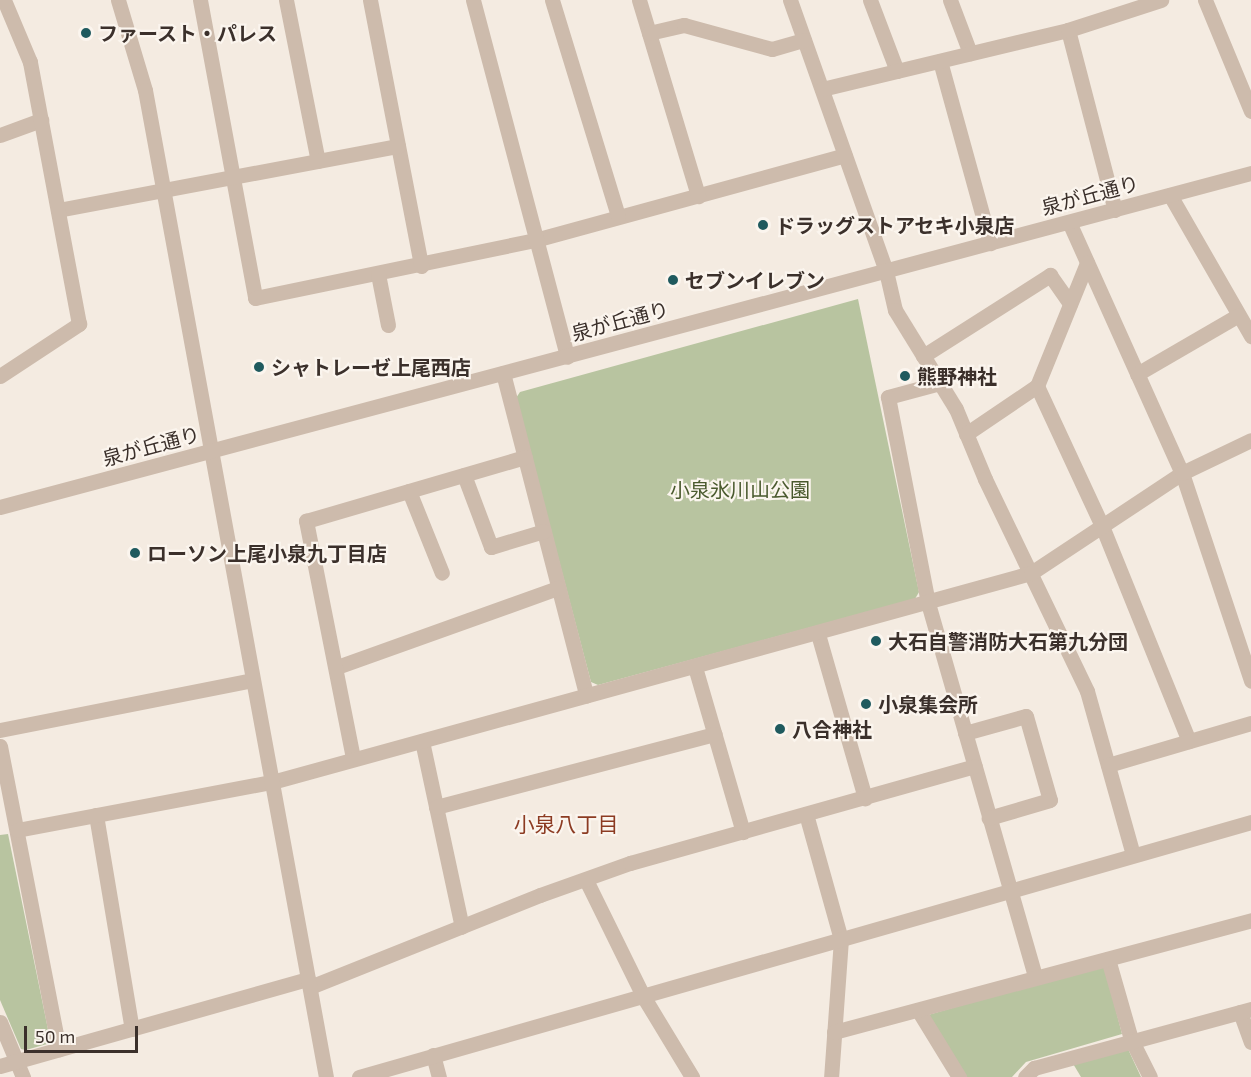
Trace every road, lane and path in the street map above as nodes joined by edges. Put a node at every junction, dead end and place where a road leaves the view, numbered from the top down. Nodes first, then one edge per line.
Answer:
1 (4, 0) edge
2 (118, 0) edge
3 (200, 0) edge
4 (286, 0) edge
5 (370, 0) edge
6 (473, 0) edge
7 (552, 0) edge
8 (639, 0) edge
9 (790, 0) edge
10 (870, 0) edge
11 (950, 0) edge
12 (1161, 0) edge
13 (1204, 0) edge
14 (15, 30) junction
15 (1068, 30) junction
16 (649, 33) junction
17 (0, 36) edge
18 (804, 40) junction
19 (970, 53) junction
20 (940, 61) junction
21 (897, 71) junction
22 (822, 89) junction
23 (1251, 111) edge
24 (41, 120) junction
25 (0, 135) edge
26 (398, 146) junction
27 (845, 155) junction
28 (318, 161) junction
29 (1251, 173) edge
30 (232, 178) junction
31 (161, 191) junction
32 (1170, 195) junction
33 (698, 196) junction
34 (58, 210) junction
35 (1115, 210) junction
36 (618, 216) junction
37 (1069, 222) junction
38 (535, 240) junction
39 (990, 243) junction
40 (1087, 263) junction
41 (422, 266) junction
42 (886, 271) junction
43 (378, 274) junction
44 (1070, 304) junction
45 (1237, 316) junction
46 (388, 325) dead end
47 (1251, 336) edge
48 (923, 356) junction
49 (567, 357) junction
50 (503, 373) junction
51 (1137, 374) junction
52 (0, 376) edge
53 (940, 383) junction
54 (1037, 386) junction
55 (966, 434) junction
56 (1251, 440) edge
57 (210, 452) junction
58 (525, 457) junction
59 (1182, 473) junction
60 (464, 475) junction
61 (409, 491) junction
62 (0, 507) edge
63 (1102, 526) junction
64 (544, 531) junction
65 (442, 573) dead end
66 (1031, 573) junction
67 (558, 588) junction
68 (928, 603) junction
69 (818, 634) junction
70 (337, 667) junction
71 (695, 667) junction
72 (252, 680) junction
73 (1251, 681) edge
74 (586, 695) junction
75 (1251, 723) edge
76 (0, 730) edge
77 (965, 733) junction
78 (715, 734) junction
79 (422, 741) junction
80 (1189, 741) junction
81 (0, 746) edge
82 (353, 758) junction
83 (1108, 765) junction
84 (975, 766) junction
85 (273, 782) junction
86 (865, 798) junction
87 (436, 807) junction
88 (806, 814) junction
89 (96, 815) junction
90 (989, 818) junction
91 (1251, 822) edge
92 (17, 830) junction
93 (743, 832) junction
94 (1133, 855) junction
95 (586, 880) junction
96 (1011, 891) junction
97 (1251, 920) edge
98 (462, 927) junction
99 (841, 939) junction
100 (1108, 959) junction
101 (1035, 977) junction
102 (309, 983) junction
103 (643, 996) junction
104 (918, 1010) junction
105 (1246, 1010) edge
106 (0, 1022) edge
107 (132, 1029) junction
108 (834, 1032) junction
109 (1131, 1039) junction
110 (1251, 1042) edge
111 (59, 1049) junction
112 (433, 1055) junction
113 (17, 1061) junction
114 (0, 1066) edge
115 (1033, 1074) edge
116 (23, 1077) edge
117 (326, 1077) edge
118 (359, 1077) edge
119 (439, 1077) edge
120 (692, 1077) edge
121 (831, 1077) edge
122 (959, 1077) edge
123 (1150, 1077) edge

1 - 14 street
2 - 31 street
3 - 30 street
4 - 28 street
5 - 26 street
6 - 38 street
7 - 36 street
8 - 16 street
9 - 18 street
10 - 21 street
11 - 19 street
12 - 15 street
13 - 23 street
14 - 17 street
14 - 24 street
15 - 19 street
15 - 35 street
16 - 18 street
16 - 33 street
18 - 22 street
19 - 20 street
20 - 21 street
20 - 39 street
21 - 22 street
22 - 27 street
24 - 25 street
24 - 34 street
26 - 28 street
26 - 41 street
27 - 33 street
27 - 42 street
28 - 30 street
29 - 32 street, 泉が丘通り
30 - 31 street
30 - 43 street
31 - 34 street
31 - 57 street
32 - 35 street, 泉が丘通り
32 - 45 street
33 - 36 street
34 - 52 street
35 - 37 street, 泉が丘通り
36 - 38 street
37 - 39 street, 泉が丘通り
37 - 40 street
38 - 41 street
38 - 49 street
39 - 42 street, 泉が丘通り
40 - 44 street
40 - 51 street
41 - 43 street
42 - 48 street
42 - 49 street, 泉が丘通り
43 - 46 street
44 - 48 street
44 - 54 street
45 - 47 street
45 - 51 street
48 - 53 street
49 - 50 street, 泉が丘通り
50 - 57 street, 泉が丘通り
50 - 58 street
51 - 59 street
53 - 55 street
53 - 68 street
54 - 55 street
54 - 63 street
55 - 66 street
56 - 59 street
57 - 62 street, 泉が丘通り
57 - 72 street
58 - 60 street
58 - 64 street
59 - 63 street
59 - 73 street
60 - 61 street
60 - 64 street
61 - 65 street
61 - 70 street
63 - 66 street
63 - 80 street
64 - 67 street
66 - 68 street
66 - 83 street
67 - 70 street
67 - 74 street
68 - 69 street
68 - 77 street
69 - 71 street
69 - 86 street
70 - 82 street
71 - 74 street
71 - 78 street
72 - 76 street
72 - 85 street
74 - 79 street
75 - 80 street
77 - 84 street
77 - 90 street
78 - 87 street
78 - 93 street
79 - 82 street
79 - 87 street
80 - 83 street
81 - 92 street
82 - 85 street
83 - 94 street
84 - 86 street
84 - 90 street
85 - 89 street
85 - 102 street
86 - 88 street
87 - 98 street
88 - 93 street
88 - 99 street
89 - 92 street
89 - 107 street
90 - 96 street
91 - 94 street
92 - 111 street
93 - 95 street
94 - 96 street
95 - 98 street
95 - 103 street
96 - 99 street
96 - 101 street
97 - 100 street
98 - 102 street
99 - 103 street
99 - 108 street
100 - 101 street
100 - 109 street
101 - 104 street
102 - 107 street
102 - 117 street
103 - 112 street
103 - 120 street
104 - 108 street
104 - 122 street
105 - 109 street
105 - 110 street
106 - 113 street
107 - 111 street
108 - 121 street
109 - 115 street
109 - 123 street
111 - 113 street
112 - 118 street
112 - 119 street
113 - 114 street
113 - 116 street

